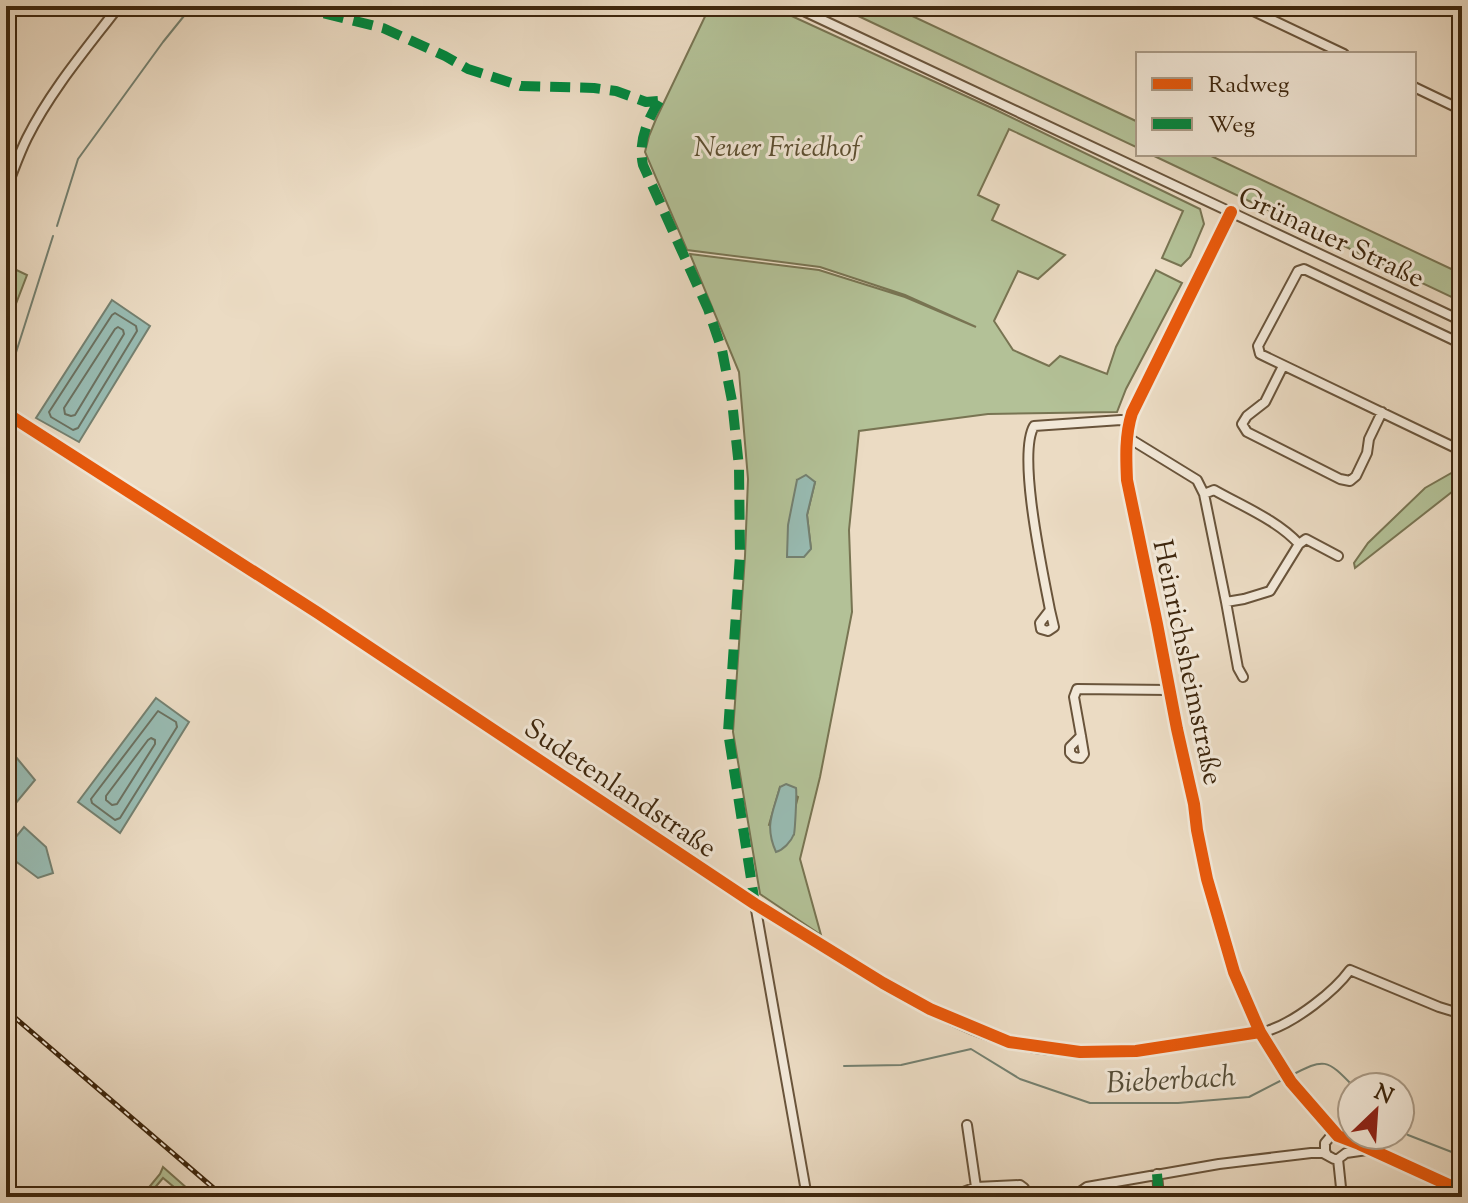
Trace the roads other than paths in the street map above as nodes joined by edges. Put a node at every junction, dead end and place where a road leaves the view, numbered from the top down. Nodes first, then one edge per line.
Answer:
1 (18, 6) edge
2 (119, 6) edge
3 (793, 6) edge
4 (1243, 6) edge
5 (6, 21) edge
6 (1340, 52) edge
7 (1416, 88) edge
8 (1462, 110) edge
9 (6, 189) edge
10 (1231, 212) junction
11 (1462, 321) edge
12 (1462, 344) edge
13 (1283, 366) junction
14 (1382, 412) junction
15 (6, 413) edge
16 (1129, 422) junction
17 (1127, 437) junction
18 (1462, 451) edge
19 (1204, 494) junction
20 (1299, 544) junction
21 (1338, 556) dead end
22 (1226, 602) junction
23 (1050, 610) dead end
24 (1243, 677) dead end
25 (1169, 690) junction
26 (1081, 736) dead end
27 (755, 904) junction
28 (1462, 1014) edge
29 (1260, 1032) junction
30 (1320, 1117) junction
31 (967, 1125) dead end
32 (1336, 1133) edge
33 (1336, 1139) edge
34 (1326, 1142) junction
35 (1355, 1151) edge
36 (1374, 1151) edge
37 (1346, 1153) joint
38 (1301, 1154) junction
39 (1327, 1155) junction
40 (1338, 1159) junction
41 (1157, 1174) junction
42 (976, 1187) junction
43 (1462, 1191) edge
44 (958, 1194) dead end
45 (807, 1197) edge
46 (1025, 1197) edge
47 (1073, 1197) edge
48 (1159, 1197) edge
49 (1342, 1197) edge

1 - 5 street
2 - 9 street
3 - 10 street, Grünauer Straße
4 - 6 street
7 - 8 street
10 - 11 street, Grünauer Straße
10 - 16 street, Heinrichsheimstraße
12 - 13 street
13 - 14 street
13 - 14 street
14 - 18 street
15 - 27 street, Sudetenlandstraße
16 - 17 street, Heinrichsheimstraße
16 - 23 street
17 - 19 street
17 - 25 street, Heinrichsheimstraße
19 - 20 street
19 - 22 street
20 - 21 street
20 - 22 street
22 - 24 street
25 - 26 street
25 - 29 street, Heinrichsheimstraße
27 - 29 street, Sudetenlandstraße
27 - 45 street
28 - 29 street, Sudetenlandstraße
29 - 30 street, Heinrichsheimstraße
30 - 32 street, Heinrichsheimstraße
30 - 34 street, Heinrichsheimstraße
31 - 42 street
33 - 34 street
34 - 38 street
34 - 39 street, Heinrichsheimstraße
35 - 37 street
36 - 43 street, Heinrichsheimstraße
37 - 40 street
38 - 39 street
38 - 41 street
39 - 40 street
40 - 49 street
41 - 47 street
41 - 48 street
42 - 44 street
42 - 46 street

